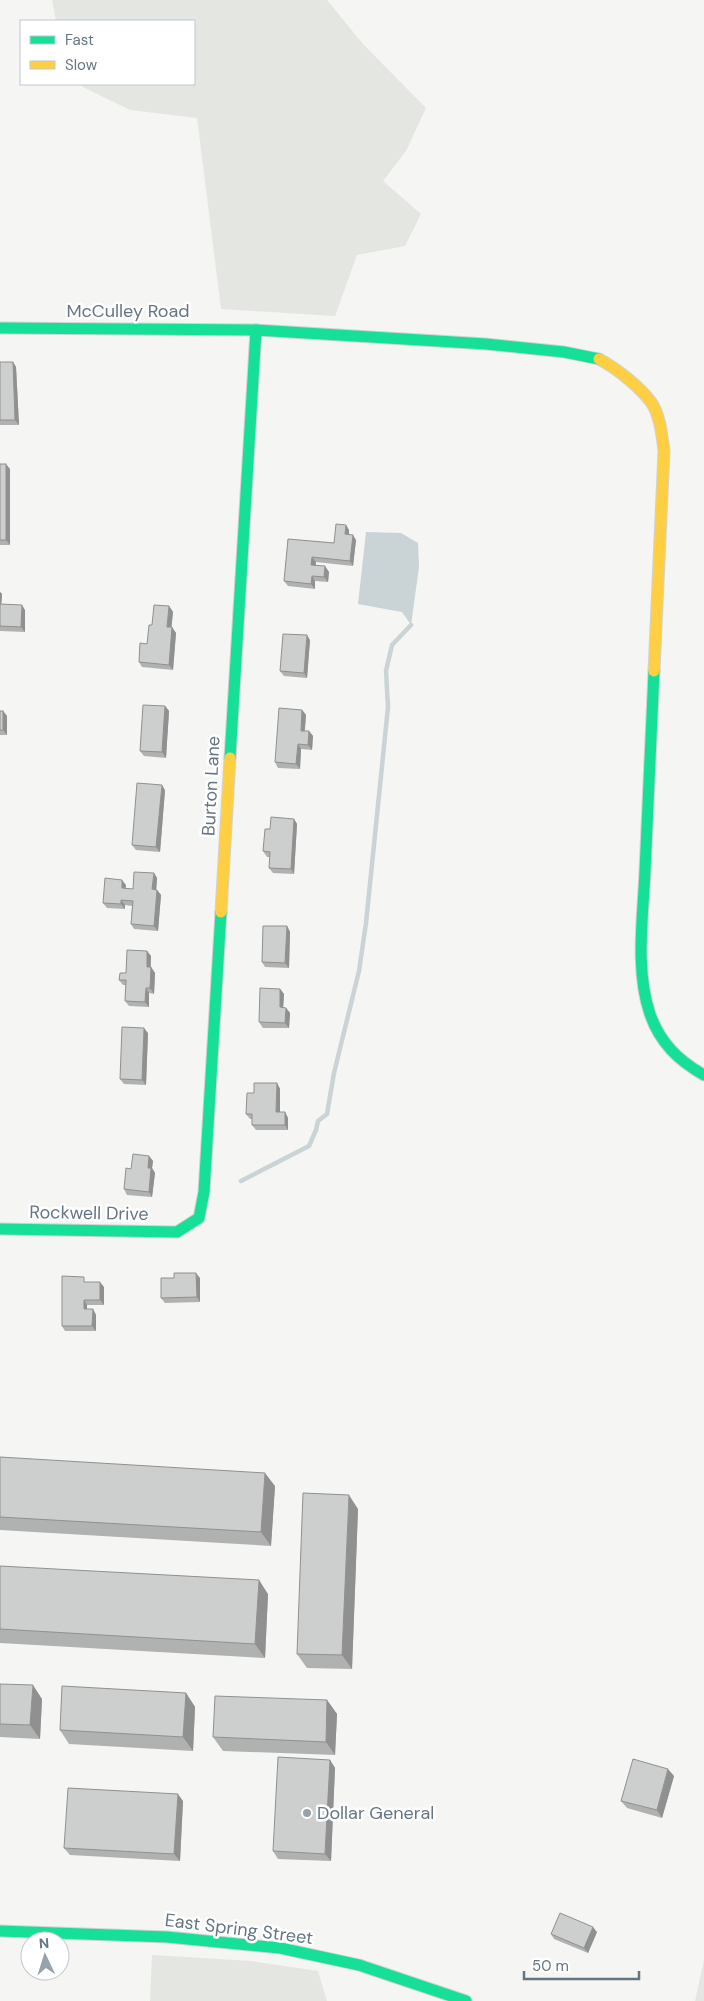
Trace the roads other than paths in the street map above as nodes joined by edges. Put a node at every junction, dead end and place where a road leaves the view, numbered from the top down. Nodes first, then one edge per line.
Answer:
1 (0, 328) edge
2 (256, 330) junction
3 (704, 1075) edge
4 (0, 1229) edge
5 (177, 1232) joint
6 (0, 1931) edge
7 (466, 2001) edge

1 - 2 street, McCulley Road
2 - 3 street, McCulley Road
2 - 5 street, Burton Lane
4 - 5 street, Rockwell Drive
6 - 7 street, East Spring Street

